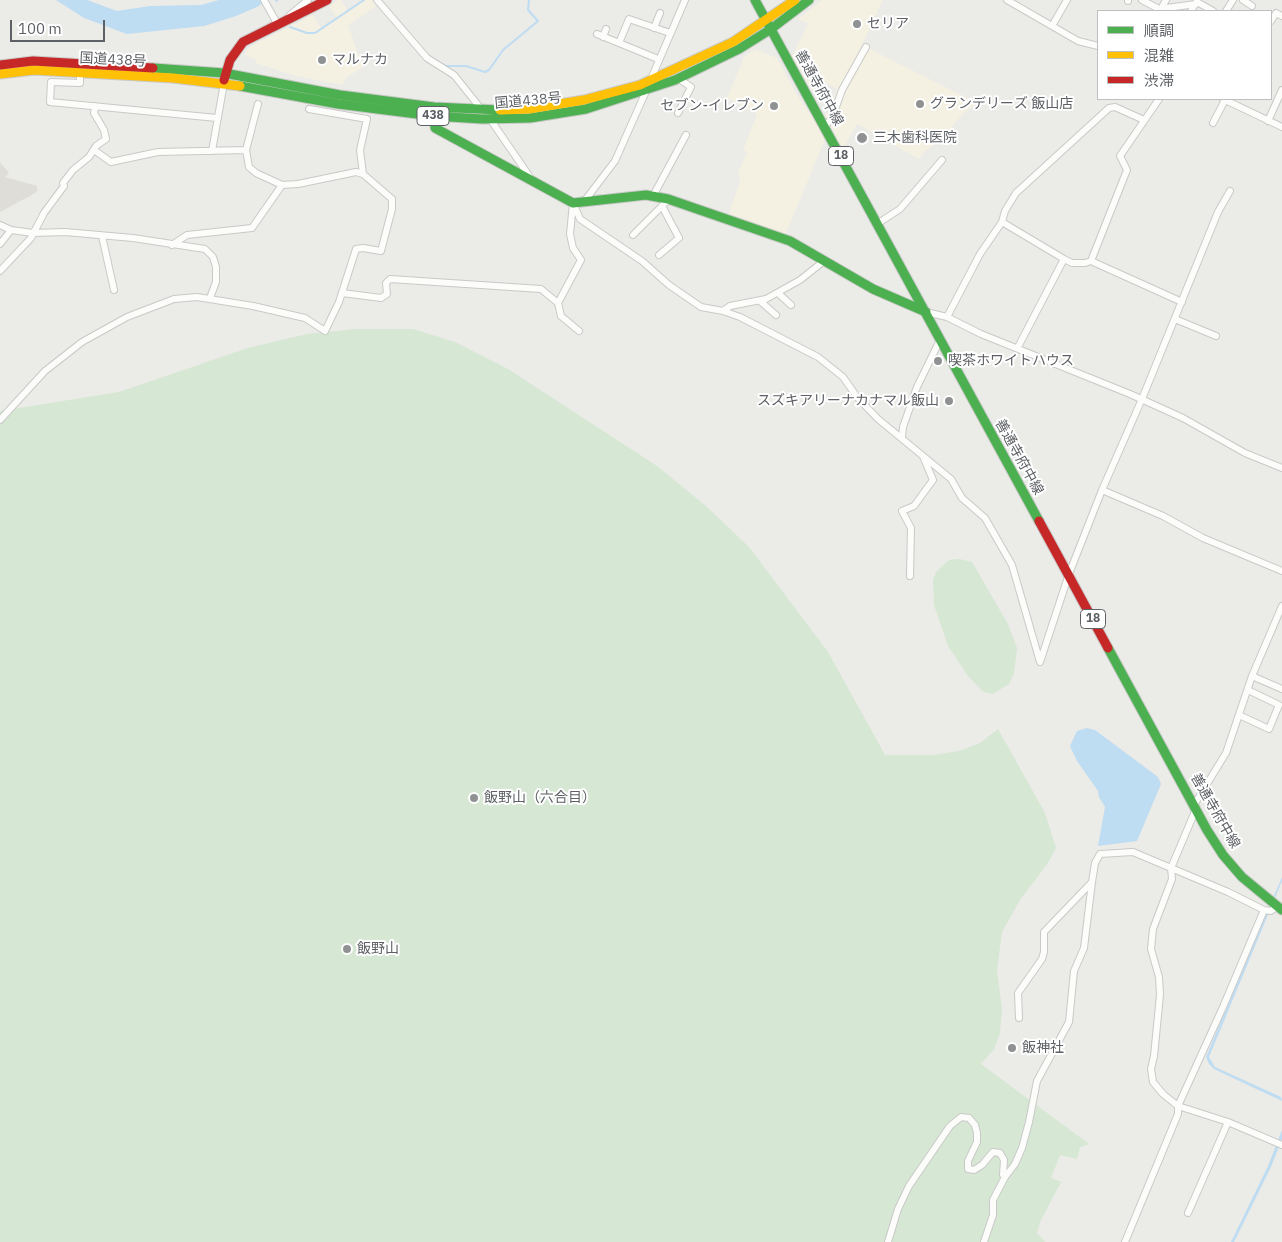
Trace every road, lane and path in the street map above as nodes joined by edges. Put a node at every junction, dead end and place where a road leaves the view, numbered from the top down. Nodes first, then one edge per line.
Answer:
1 (264, 0) edge
2 (308, 0) edge
3 (328, 0) edge
4 (378, 0) edge
5 (685, 0) edge
6 (755, 0) edge
7 (795, 0) edge
8 (809, 0) edge
9 (1007, 0) edge
10 (1067, 0) edge
11 (1142, 0) edge
12 (1166, 0) edge
13 (1242, 0) edge
14 (1197, 2) edge
15 (1252, 6) dead end
16 (1161, 9) junction
17 (1211, 10) edge
18 (660, 13) dead end
19 (1282, 16) edge
20 (1272, 19) edge
21 (766, 20) junction
22 (278, 26) junction
23 (1052, 26) junction
24 (654, 28) junction
25 (606, 29) dead end
26 (771, 29) junction
27 (670, 33) junction
28 (619, 43) junction
29 (1097, 46) edge
30 (866, 47) dead end
31 (658, 59) junction
32 (0, 65) edge
33 (80, 72) junction
34 (224, 73) junction
35 (0, 74) edge
36 (679, 79) junction
37 (651, 81) junction
38 (224, 83) junction
39 (1282, 90) edge
40 (646, 91) junction
41 (1158, 100) edge
42 (1224, 100) edge
43 (1226, 100) edge
44 (258, 104) dead end
45 (338, 104) junction
46 (95, 106) junction
47 (309, 109) dead end
48 (482, 110) junction
49 (434, 112) junction
50 (678, 114) dead end
51 (218, 118) junction
52 (490, 119) junction
53 (1144, 120) junction
54 (1268, 121) junction
55 (1213, 123) dead end
56 (824, 126) junction
57 (1282, 127) edge
58 (686, 135) dead end
59 (94, 150) junction
60 (246, 150) junction
61 (212, 152) junction
62 (942, 160) dead end
63 (363, 174) junction
64 (534, 184) junction
65 (282, 185) junction
66 (1230, 192) dead end
67 (653, 196) junction
68 (670, 199) junction
69 (573, 203) junction
70 (584, 203) junction
71 (662, 206) junction
72 (1002, 222) junction
73 (877, 224) junction
74 (0, 225) edge
75 (11, 230) junction
76 (33, 233) junction
77 (633, 234) dead end
78 (102, 236) junction
79 (0, 244) edge
80 (172, 245) junction
81 (659, 255) dead end
82 (1064, 259) junction
83 (824, 260) junction
84 (1091, 261) junction
85 (0, 271) edge
86 (114, 290) dead end
87 (342, 293) junction
88 (778, 293) junction
89 (210, 298) junction
90 (760, 301) junction
91 (1182, 302) junction
92 (558, 303) junction
93 (791, 305) dead end
94 (723, 310) junction
95 (926, 312) junction
96 (776, 315) dead end
97 (947, 317) junction
98 (1175, 319) junction
99 (579, 331) dead end
100 (1216, 336) dead end
101 (941, 339) junction
102 (1018, 348) junction
103 (1142, 399) junction
104 (0, 420) edge
105 (902, 437) junction
106 (923, 456) junction
107 (1282, 468) edge
108 (1102, 490) junction
109 (1282, 571) edge
110 (1069, 574) junction
111 (910, 576) dead end
112 (1282, 606) edge
113 (1252, 676) junction
114 (1282, 688) edge
115 (1248, 690) junction
116 (1239, 715) junction
117 (1195, 807) junction
118 (1171, 868) junction
119 (1092, 882) junction
120 (1279, 908) edge
121 (1264, 910) junction
122 (1019, 1018) dead end
123 (1178, 1106) junction
124 (1228, 1122) junction
125 (1280, 1144) edge
126 (1005, 1177) junction
127 (1188, 1213) dead end
128 (888, 1242) edge
129 (984, 1242) edge
130 (1125, 1242) edge

1 - 22 street
2 - 22 street
3 - 22 main road
4 - 48 street
5 - 27 street
6 - 21 main road, 善通寺府中線 / 18
7 - 21 main road, 国道438号 / 438
8 - 26 main road, 国道438号 / 438
9 - 23 street
10 - 23 street
11 - 16 street
12 - 16 street
13 - 15 street
14 - 16 street
14 - 17 street
18 - 24 street
19 - 20 street
21 - 26 main road, 善通寺府中線 / 18
21 - 37 main road, 国道438号 / 438
22 - 34 main road
23 - 29 street
24 - 27 street
24 - 28 street
25 - 28 street
26 - 36 main road, 国道438号 / 438
26 - 56 main road, 善通寺府中線 / 18
27 - 31 street
28 - 31 street
30 - 56 street
31 - 37 street
32 - 34 main road, 国道438号 / 438
33 - 35 main road, 国道438号 / 438
33 - 38 main road, 国道438号 / 438
33 - 46 street
34 - 38 main road
34 - 45 main road, 国道438号 / 438
36 - 40 main road, 国道438号 / 438
36 - 50 street
37 - 40 street
37 - 48 main road, 国道438号 / 438
38 - 45 main road, 国道438号 / 438
38 - 51 street
39 - 54 street
40 - 52 main road, 国道438号 / 438
40 - 70 street
41 - 53 street
42 - 55 street
43 - 54 street
44 - 60 street
45 - 47 street
45 - 49 main road, 国道438号 / 438
45 - 63 street
46 - 51 street
46 - 59 street
48 - 49 main road, 国道438号 / 438
49 - 52 main road, 国道438号 / 438
49 - 64 main road
51 - 61 street
52 - 64 street
53 - 72 street
53 - 84 street
54 - 57 street
56 - 73 main road, 善通寺府中線 / 18
58 - 67 street
59 - 61 street
59 - 76 street
60 - 61 street
60 - 65 street
62 - 73 street
63 - 65 street
63 - 87 street
64 - 69 main road
65 - 80 street
66 - 91 street
67 - 68 main road
67 - 70 main road
68 - 71 street
68 - 83 main road
69 - 70 main road
69 - 92 street
69 - 94 street
71 - 77 street
71 - 81 street
72 - 82 street
72 - 97 street
73 - 95 main road, 善通寺府中線 / 18
74 - 75 street
75 - 76 street
75 - 79 street
76 - 78 street
76 - 85 street
78 - 80 street
78 - 86 street
80 - 89 street
82 - 84 street
82 - 102 street
83 - 88 street
83 - 95 main road
84 - 91 street
87 - 89 street
87 - 92 street
88 - 90 street
88 - 93 street
89 - 104 street
90 - 94 street
90 - 96 street
91 - 98 street
92 - 99 street
94 - 105 street
95 - 97 street
95 - 101 main road, 善通寺府中線 / 18
97 - 102 street
98 - 100 street
98 - 103 street
101 - 105 street
101 - 110 main road, 善通寺府中線 / 18
102 - 103 street
103 - 107 street
103 - 108 street
105 - 106 street
106 - 110 street
106 - 111 street
108 - 109 street
108 - 110 street
110 - 117 main road, 善通寺府中線 / 18
112 - 113 street
113 - 114 street
113 - 115 street
115 - 116 street
115 - 116 street
116 - 117 street
117 - 118 street
117 - 120 main road, 善通寺府中線 / 18
118 - 119 street
118 - 121 street
118 - 123 street
119 - 122 street
119 - 126 street
120 - 121 street
121 - 123 street
123 - 124 street
123 - 130 street
124 - 125 street
124 - 127 street
126 - 128 street
126 - 129 street

